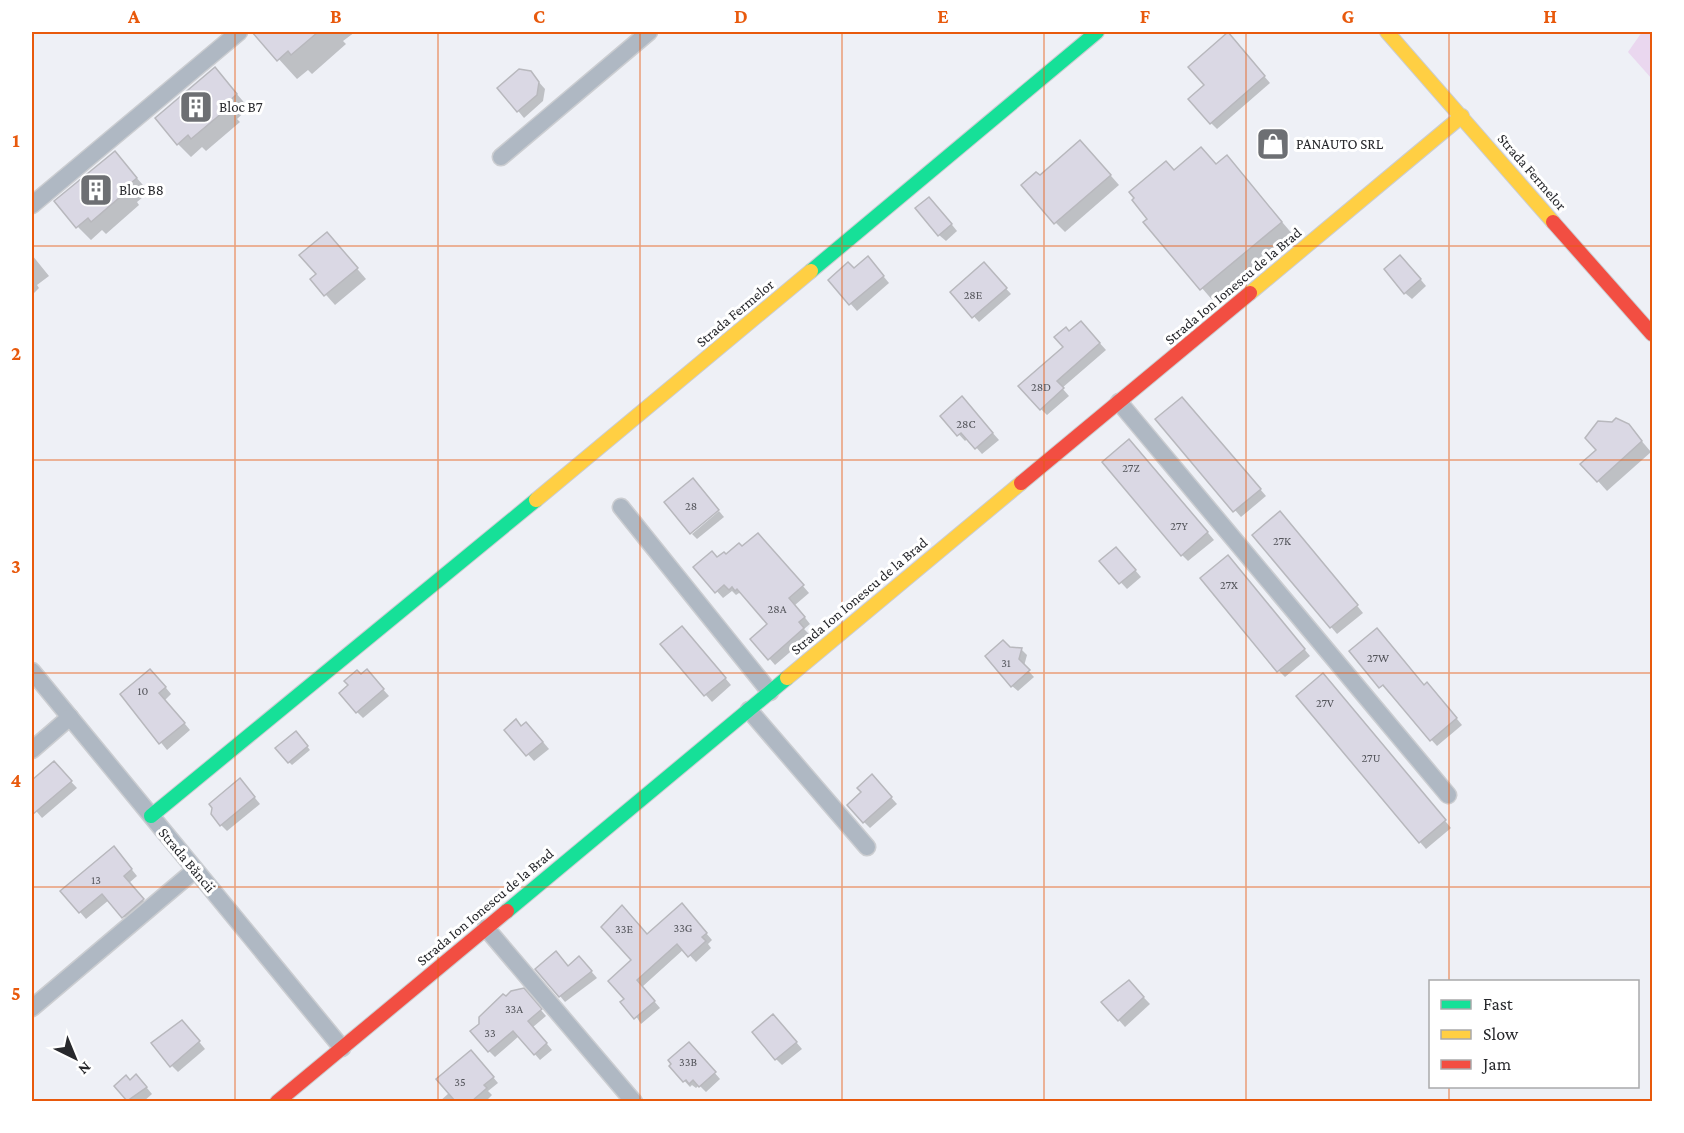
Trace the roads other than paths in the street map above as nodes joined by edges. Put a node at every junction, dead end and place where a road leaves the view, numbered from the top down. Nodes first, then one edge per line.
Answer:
1 (239, 32) edge
2 (649, 32) edge
3 (1097, 32) edge
4 (1387, 32) edge
5 (1462, 116) junction
6 (501, 157) dead end
7 (32, 205) edge
8 (1653, 334) edge
9 (1119, 402) junction
10 (621, 507) dead end
11 (32, 671) edge
12 (770, 692) junction
13 (749, 710) junction
14 (70, 717) junction
15 (32, 750) edge
16 (1448, 795) dead end
17 (151, 816) junction
18 (867, 848) dead end
19 (195, 870) junction
20 (486, 927) junction
21 (32, 1008) edge
22 (342, 1048) junction
23 (277, 1101) edge
24 (634, 1101) edge

1 - 7 street
2 - 6 street
3 - 17 street, Strada Fermelor
4 - 5 street, Strada Fermelor
5 - 8 street, Strada Fermelor
5 - 9 street, Strada Ion Ionescu de la Brad
9 - 12 street, Strada Ion Ionescu de la Brad
9 - 16 street
10 - 12 street
11 - 14 street, Strada Băncii
12 - 13 street, Strada Ion Ionescu de la Brad
13 - 18 street
13 - 20 street, Strada Ion Ionescu de la Brad
14 - 15 street
14 - 17 street, Strada Băncii
17 - 19 street, Strada Băncii
19 - 21 street
19 - 22 street, Strada Băncii
20 - 22 street, Strada Ion Ionescu de la Brad
20 - 24 street
22 - 23 street, Strada Ion Ionescu de la Brad

